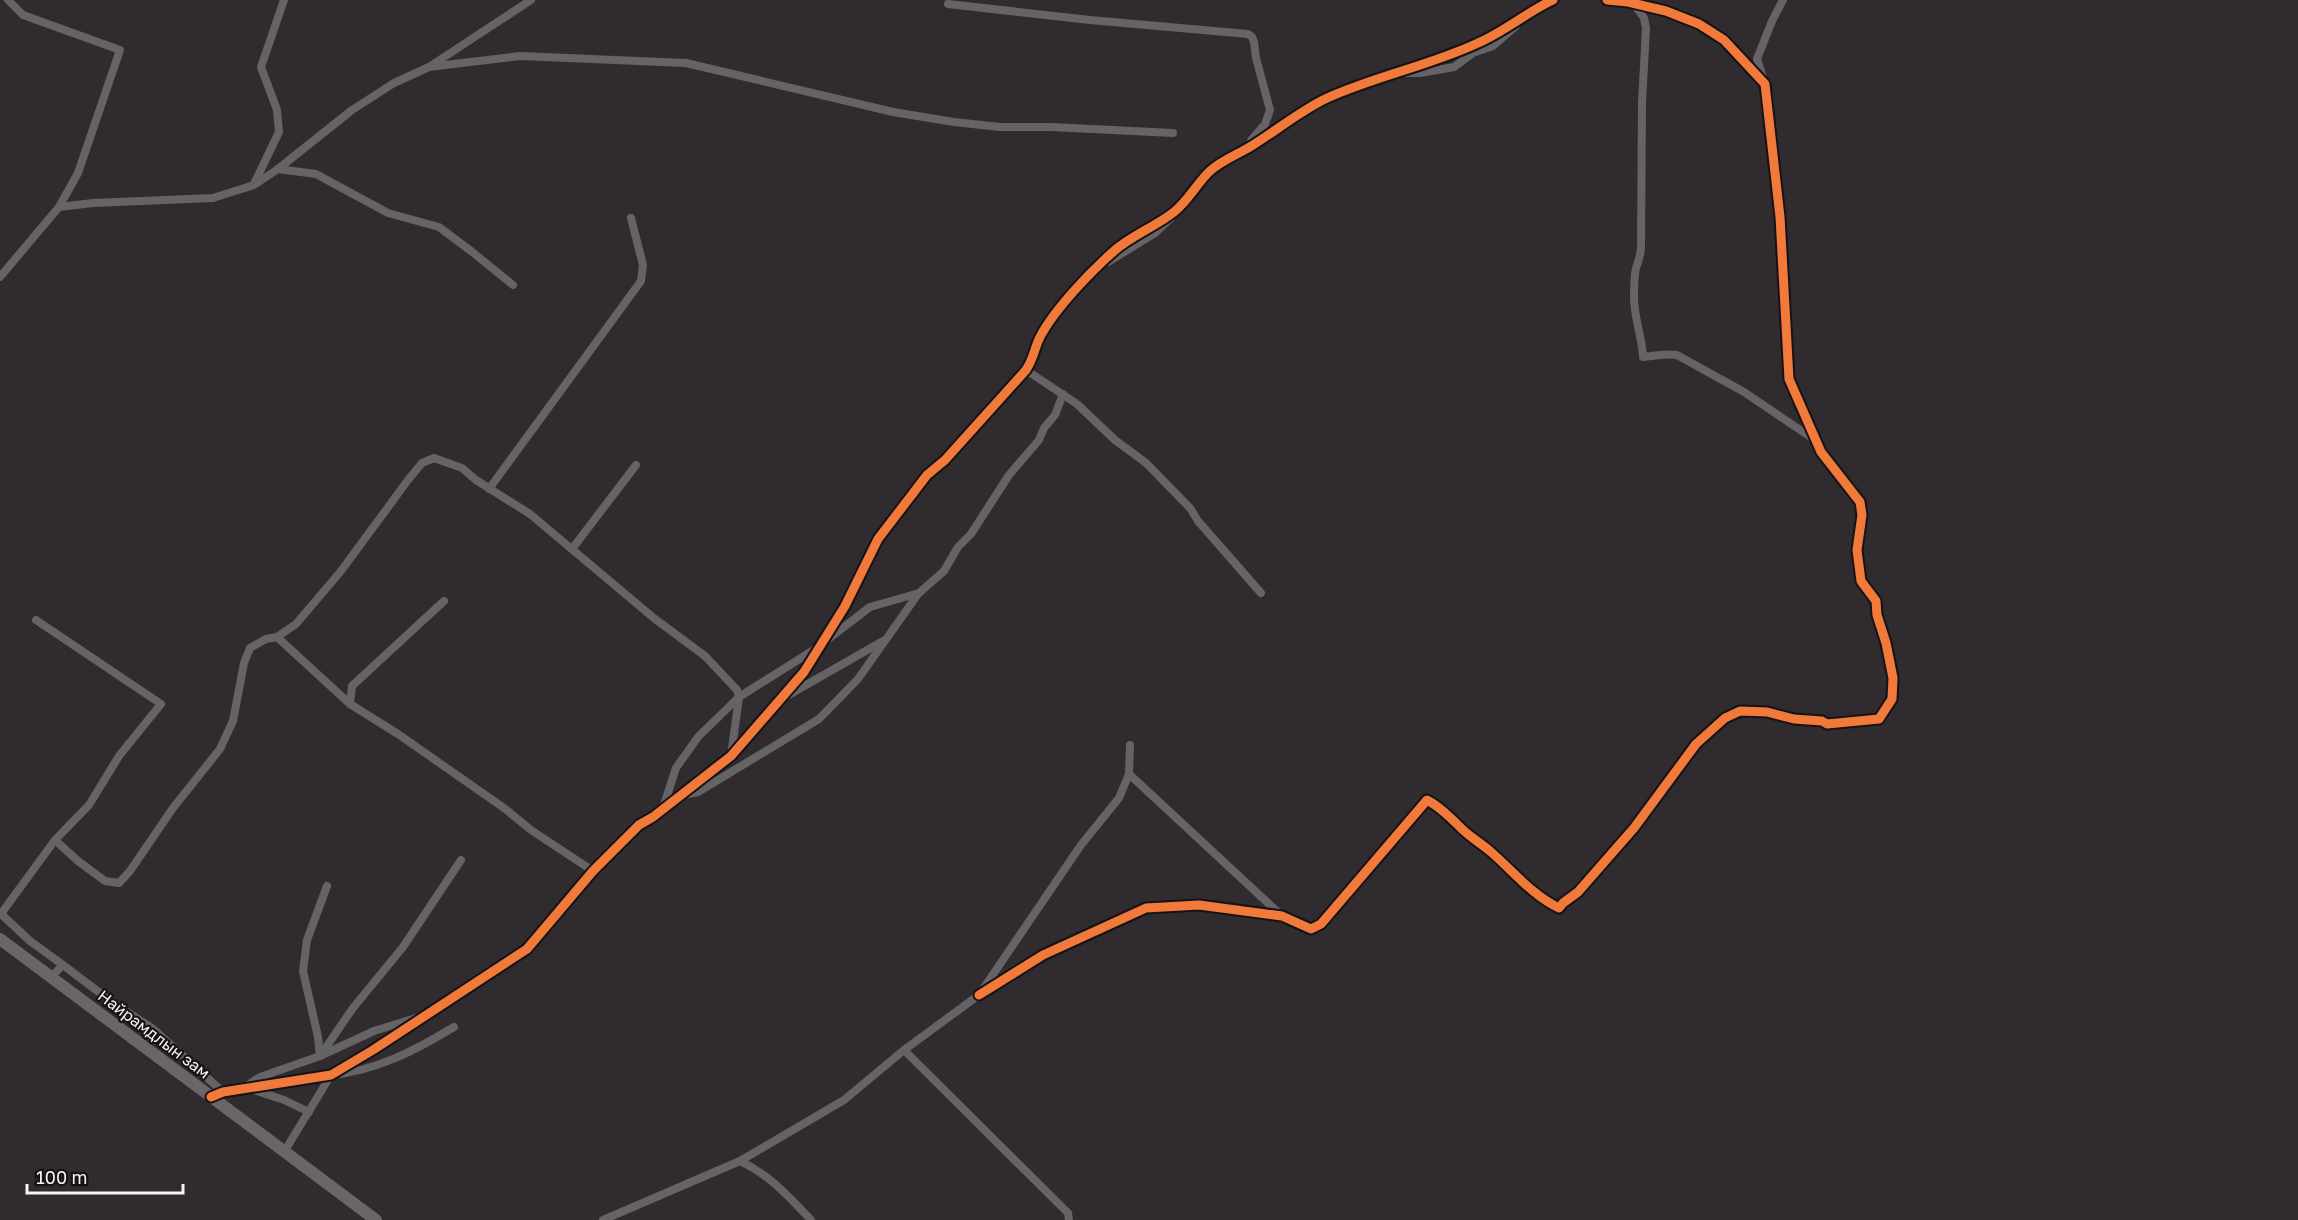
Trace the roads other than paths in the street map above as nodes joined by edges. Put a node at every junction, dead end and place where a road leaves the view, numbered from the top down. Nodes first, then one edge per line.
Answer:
1 (8, 0) edge
2 (284, 0) edge
3 (531, 0) edge
4 (1553, 0) edge
5 (1607, 0) edge
6 (1783, 0) edge
7 (948, 4) dead end
8 (1634, 4) junction
9 (429, 68) junction
10 (1765, 84) junction
11 (1173, 133) dead end
12 (1249, 147) junction
13 (278, 169) junction
14 (254, 185) junction
15 (59, 207) junction
16 (632, 218) dead end
17 (0, 278) edge
18 (513, 285) dead end
19 (1026, 370) junction
20 (1063, 394) junction
21 (1815, 441) junction
22 (636, 465) dead end
23 (489, 489) junction
24 (572, 549) junction
25 (919, 593) junction
26 (1261, 593) dead end
27 (444, 601) dead end
28 (36, 620) dead end
29 (278, 637) junction
30 (886, 639) junction
31 (821, 646) junction
32 (739, 697) junction
33 (780, 700) junction
34 (350, 704) junction
35 (1130, 746) dead end
36 (731, 756) junction
37 (1129, 774) junction
38 (679, 796) junction
39 (663, 809) junction
40 (55, 840) junction
41 (460, 860) dead end
42 (593, 871) junction
43 (327, 886) dead end
44 (1, 914) edge
45 (1282, 916) junction
46 (0, 939) edge
47 (63, 965) junction
48 (51, 978) junction
49 (980, 994) junction
50 (422, 1016) junction
51 (454, 1027) dead end
52 (904, 1050) junction
53 (320, 1056) junction
54 (331, 1075) junction
55 (246, 1088) junction
56 (223, 1092) junction
57 (211, 1097) junction
58 (309, 1112) junction
59 (284, 1152) junction
60 (740, 1161) junction
61 (376, 1220) edge
62 (603, 1220) edge
63 (812, 1220) edge
64 (1069, 1220) edge

1 - 15 street
2 - 14 street
3 - 9 street
4 - 12 street
5 - 8 street
6 - 10 street
7 - 12 street
8 - 10 street
8 - 21 street
9 - 11 street
9 - 13 street
10 - 21 street
12 - 19 street
13 - 14 street
13 - 18 street
14 - 15 street
15 - 17 street
16 - 23 street
19 - 20 street
19 - 31 street
20 - 25 street
20 - 26 street
21 - 45 street
22 - 24 street
23 - 24 street
23 - 29 street
24 - 32 street
25 - 30 street
25 - 31 street
27 - 34 street
28 - 40 street
29 - 34 street
29 - 40 street
30 - 33 street
30 - 38 street
31 - 32 street
31 - 33 street
32 - 36 street
32 - 39 street
33 - 36 street
34 - 42 street
35 - 37 street
36 - 38 street
37 - 45 street
37 - 49 street
38 - 39 street
39 - 42 street
40 - 44 street
41 - 53 street
42 - 50 street
43 - 53 street
44 - 47 street
45 - 49 street
46 - 48 main road, Найрамдлын зам
47 - 48 street
47 - 56 street
48 - 57 main road, Найрамдлын зам
49 - 52 street
50 - 53 street
50 - 54 street
51 - 54 street
52 - 60 street
52 - 64 street
53 - 55 street
54 - 55 street
54 - 58 street
55 - 56 street
55 - 58 street
56 - 57 street
57 - 59 main road, Найрамдлын зам
58 - 59 street
59 - 61 main road, Найрамдлын зам
60 - 62 street
60 - 63 street

